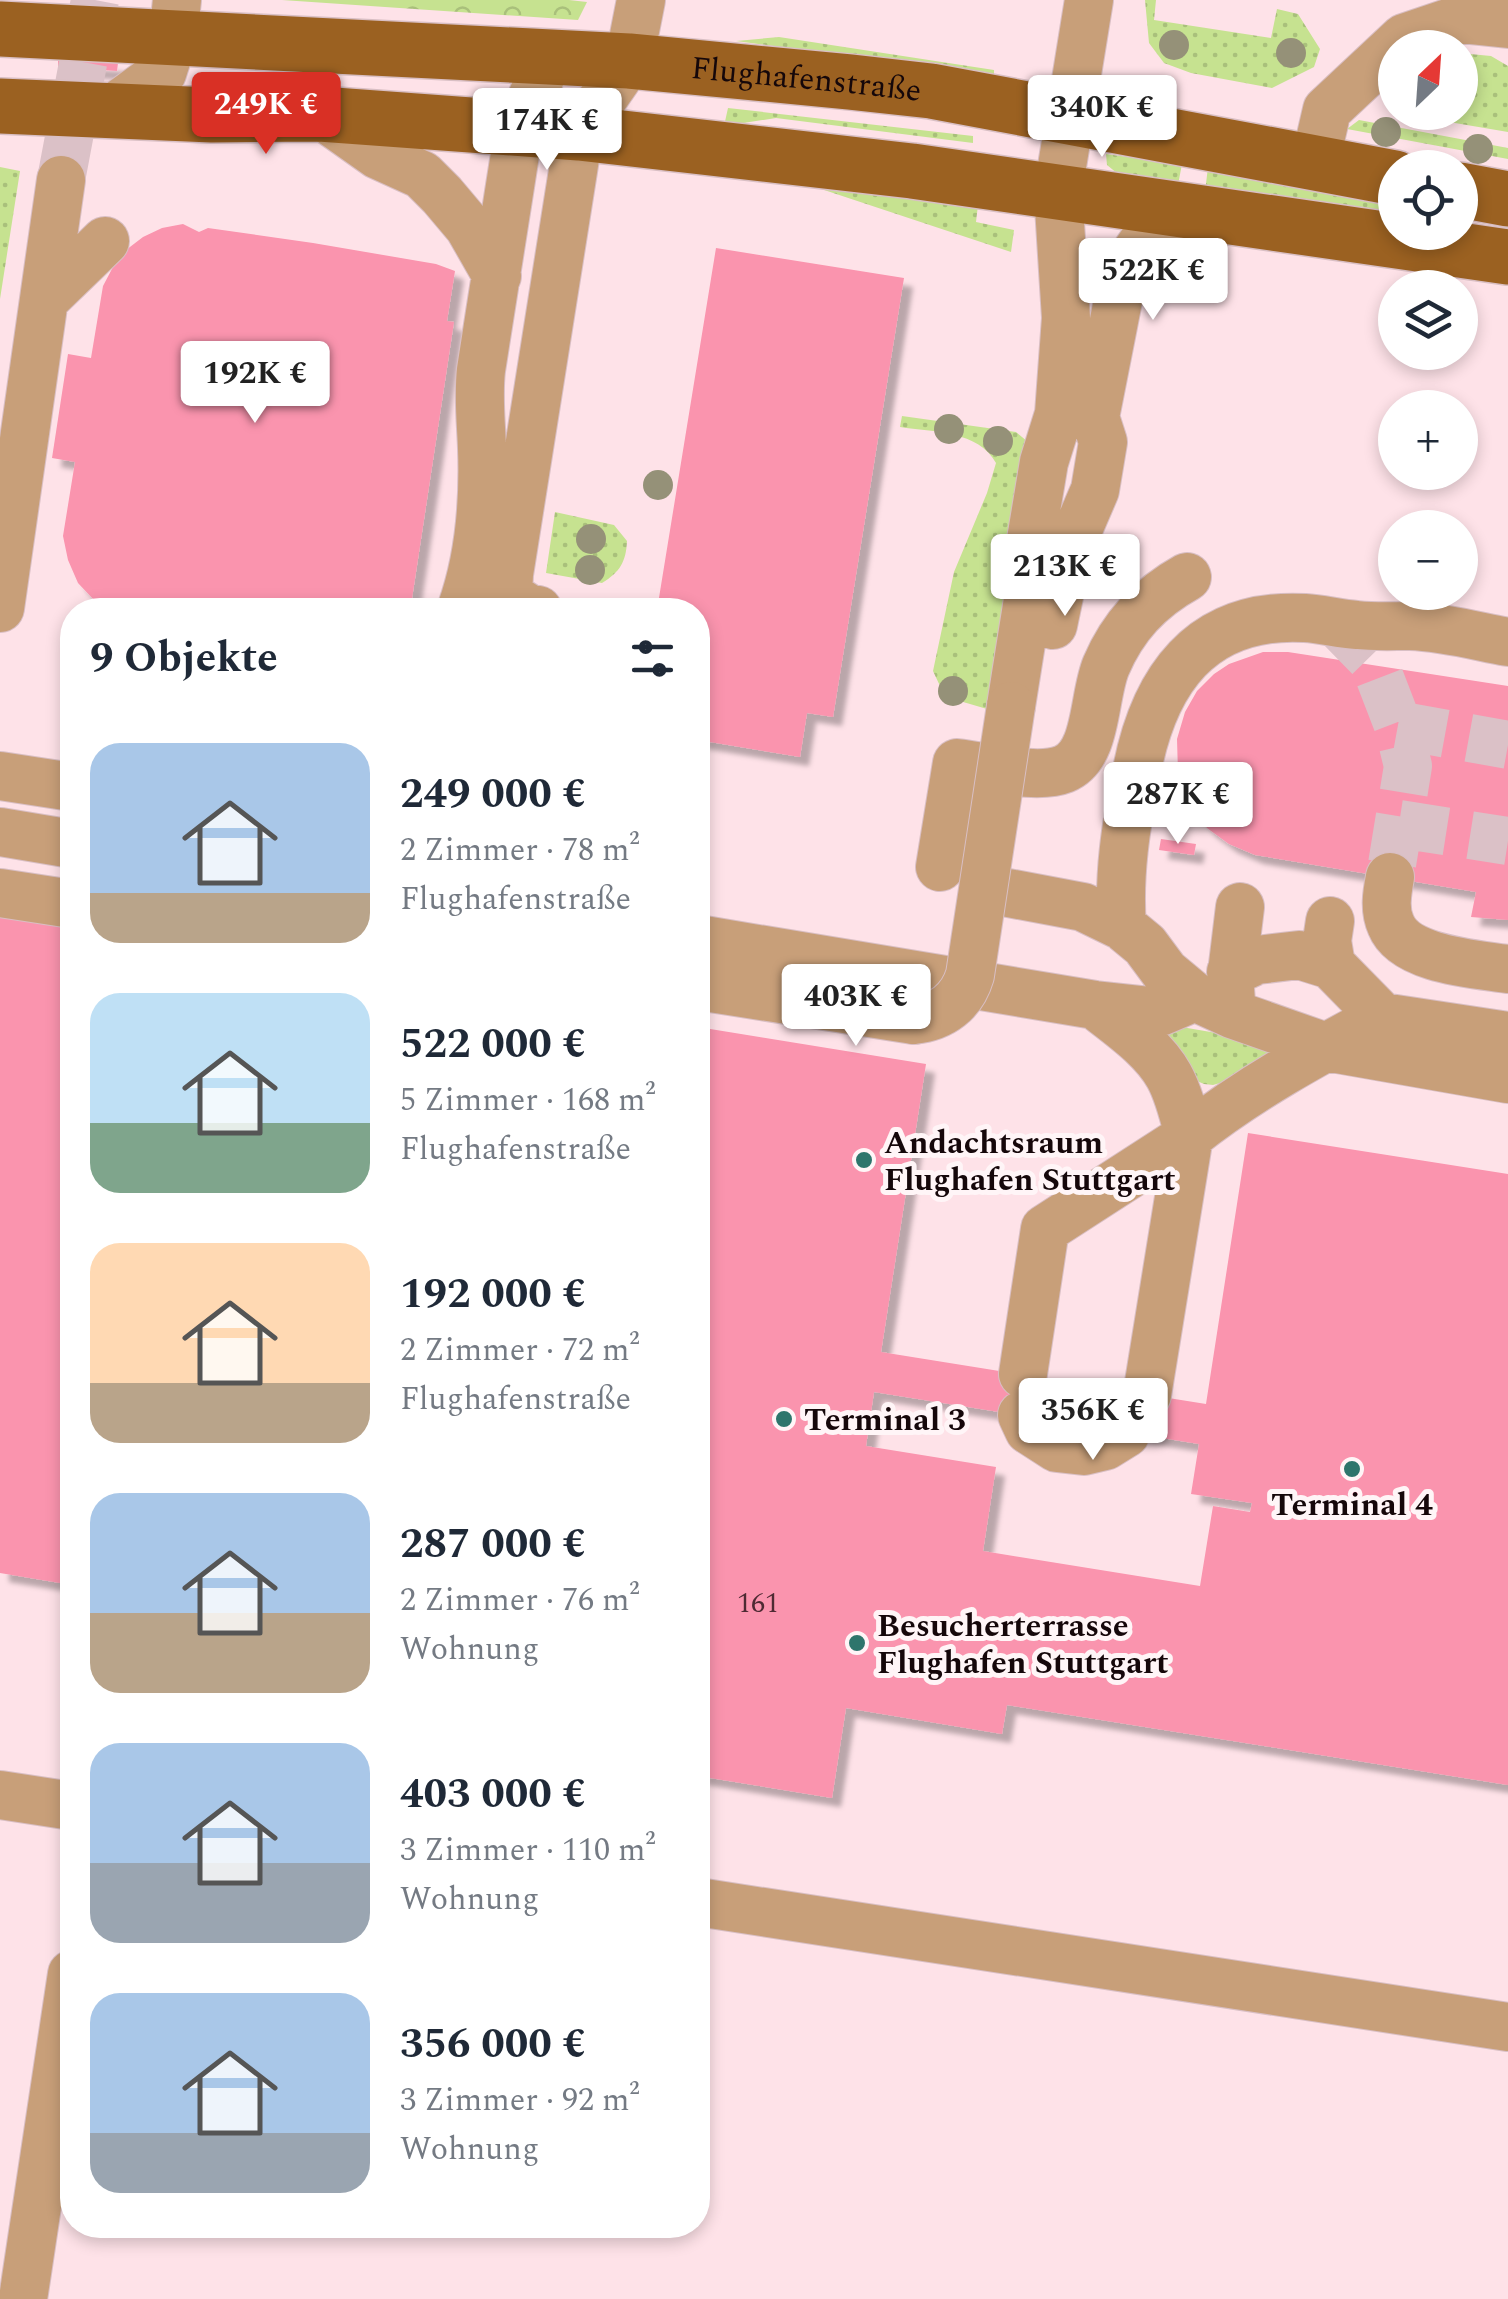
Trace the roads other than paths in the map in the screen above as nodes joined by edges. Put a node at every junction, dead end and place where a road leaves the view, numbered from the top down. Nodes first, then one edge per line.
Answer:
1 (641, 0) edge
2 (1089, 0) edge
3 (175, 20) edge
4 (1508, 24) edge
5 (1, 30) edge
6 (549, 56) junction
7 (629, 61) junction
8 (0, 106) edge
9 (110, 111) junction
10 (320, 114) junction
11 (1070, 116) junction
12 (519, 129) junction
13 (580, 132) junction
14 (1315, 162) junction
15 (1378, 175) edge
16 (62, 180) tunnel mouth
17 (1058, 191) junction
18 (1478, 193) edge
19 (1508, 198) edge
20 (1182, 209) junction
21 (105, 241) dead end
22 (1508, 257) edge
23 (497, 276) junction
24 (45, 299) junction
25 (1076, 424) junction
26 (1187, 577) dead end
27 (491, 598) edge
28 (497, 598) edge
29 (0, 608) edge
30 (1508, 642) edge
31 (1020, 658) junction
32 (0, 776) edge
33 (60, 786) edge
34 (0, 832) edge
35 (60, 842) edge
36 (940, 867) dead end
37 (1390, 878) tunnel mouth
38 (1003, 892) dead end
39 (0, 893) edge
40 (60, 902) edge
41 (1240, 908) dead end
42 (1122, 926) junction
43 (710, 942) edge
44 (1508, 969) edge
45 (710, 988) edge
46 (1219, 994) junction
47 (1095, 1004) junction
48 (1382, 1017) junction
49 (1508, 1036) edge
50 (1326, 1046) junction
51 (1508, 1079) edge
52 (1190, 1136) junction
53 (0, 1795) edge
54 (60, 1804) edge
55 (710, 1904) edge
56 (1508, 2027) edge
57 (60, 2054) edge
58 (23, 2299) edge

1 - 7 street
2 - 11 street
3 - 5 main road, Flughafenstraße
3 - 6 main road, Flughafenstraße
3 - 9 street
4 - 14 street
6 - 7 main road, Flughafenstraße
6 - 12 street
6 - 13 street
7 - 11 main road, Flughafenstraße
7 - 13 street
8 - 9 main road
9 - 10 main road
10 - 12 main road
10 - 23 street
11 - 14 main road, Flughafenstraße
11 - 17 street
12 - 13 main road
12 - 23 street
13 - 17 main road
13 - 28 street
14 - 15 main road, Flughafenstraße
16 - 24 street
17 - 20 main road
17 - 25 street
18 - 19 main road
20 - 22 main road
20 - 25 street
21 - 24 street
23 - 27 street
24 - 29 street
25 - 31 street
25 - 31 street
26 - 36 street
30 - 42 street
31 - 45 street, bridge
32 - 33 street
34 - 35 street
37 - 44 street
38 - 42 street
39 - 40 street
41 - 46 street
42 - 46 street
43 - 47 street
46 - 47 street
46 - 48 street
46 - 50 street
47 - 52 street
48 - 49 street
48 - 50 street
50 - 51 street
50 - 52 street
52 - 52 street
53 - 54 street
55 - 56 street
57 - 58 street

